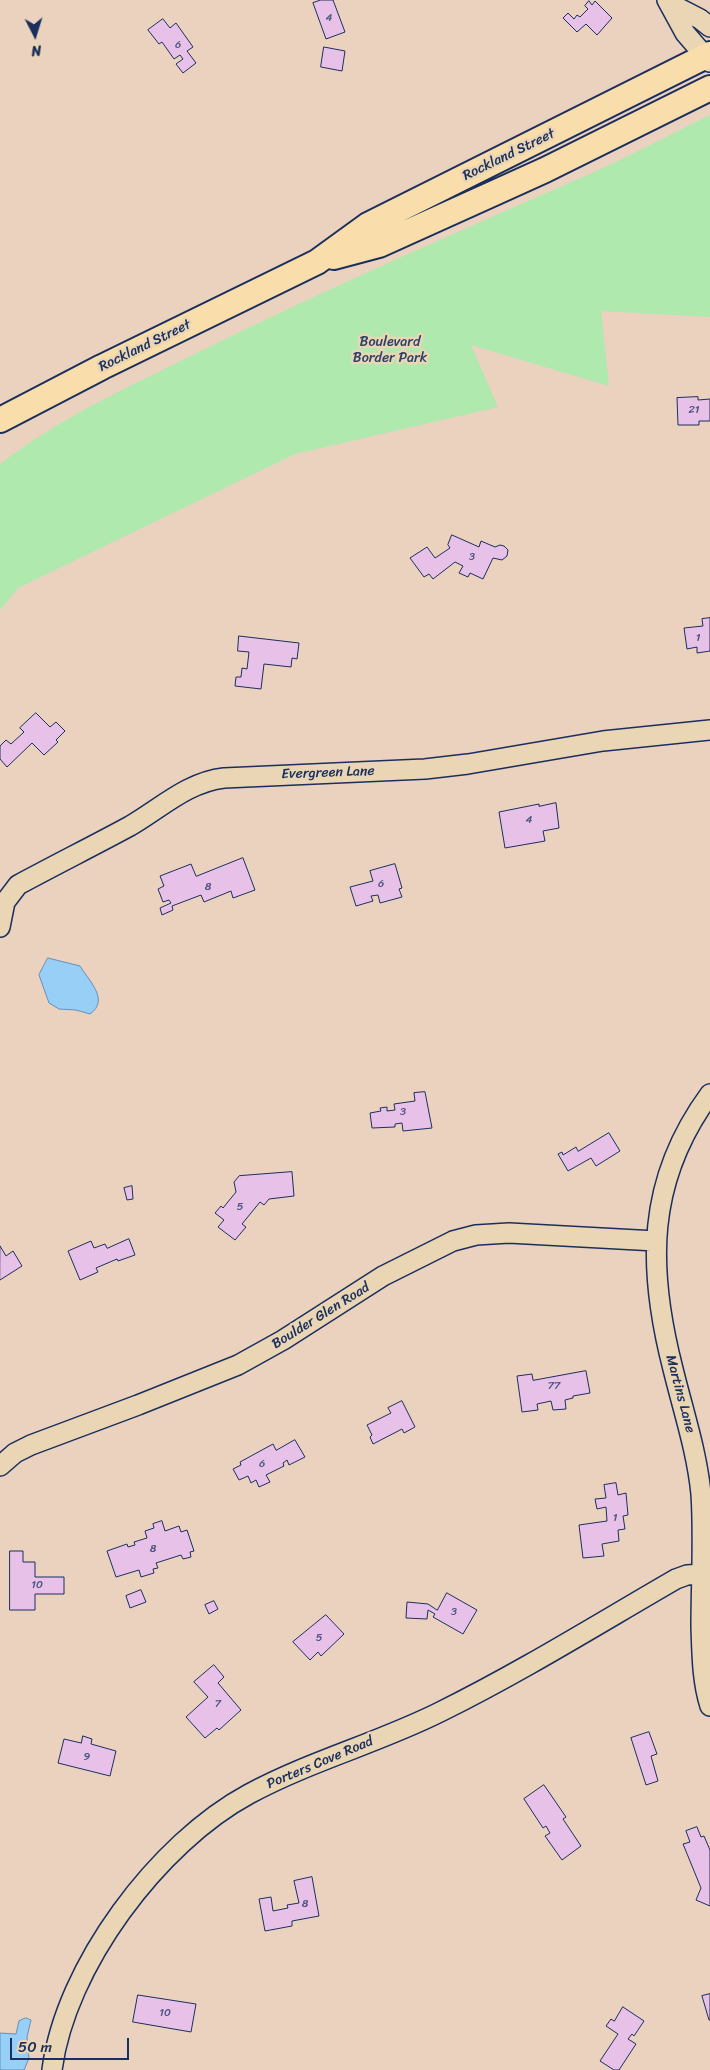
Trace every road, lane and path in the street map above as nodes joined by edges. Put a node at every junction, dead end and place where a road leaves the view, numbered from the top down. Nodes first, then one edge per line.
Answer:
1 (669, 2) edge
2 (710, 27) edge
3 (709, 58) edge
4 (710, 88) edge
5 (317, 262) junction
6 (0, 420) edge
7 (710, 730) edge
8 (0, 927) edge
9 (710, 1094) edge
10 (656, 1241) junction
11 (0, 1466) edge
12 (702, 1574) junction
13 (710, 1706) edge
14 (52, 2070) edge

1 - 2 street
1 - 3 street
3 - 5 main road, Rockland Street
4 - 5 main road, Rockland Street
5 - 6 main road, Rockland Street
7 - 8 street, Evergreen Lane
9 - 10 street, Martins Lane
10 - 11 street, Boulder Glen Road
10 - 12 street, Martins Lane
12 - 13 street, Martins Lane
12 - 14 street, Porters Cove Road

